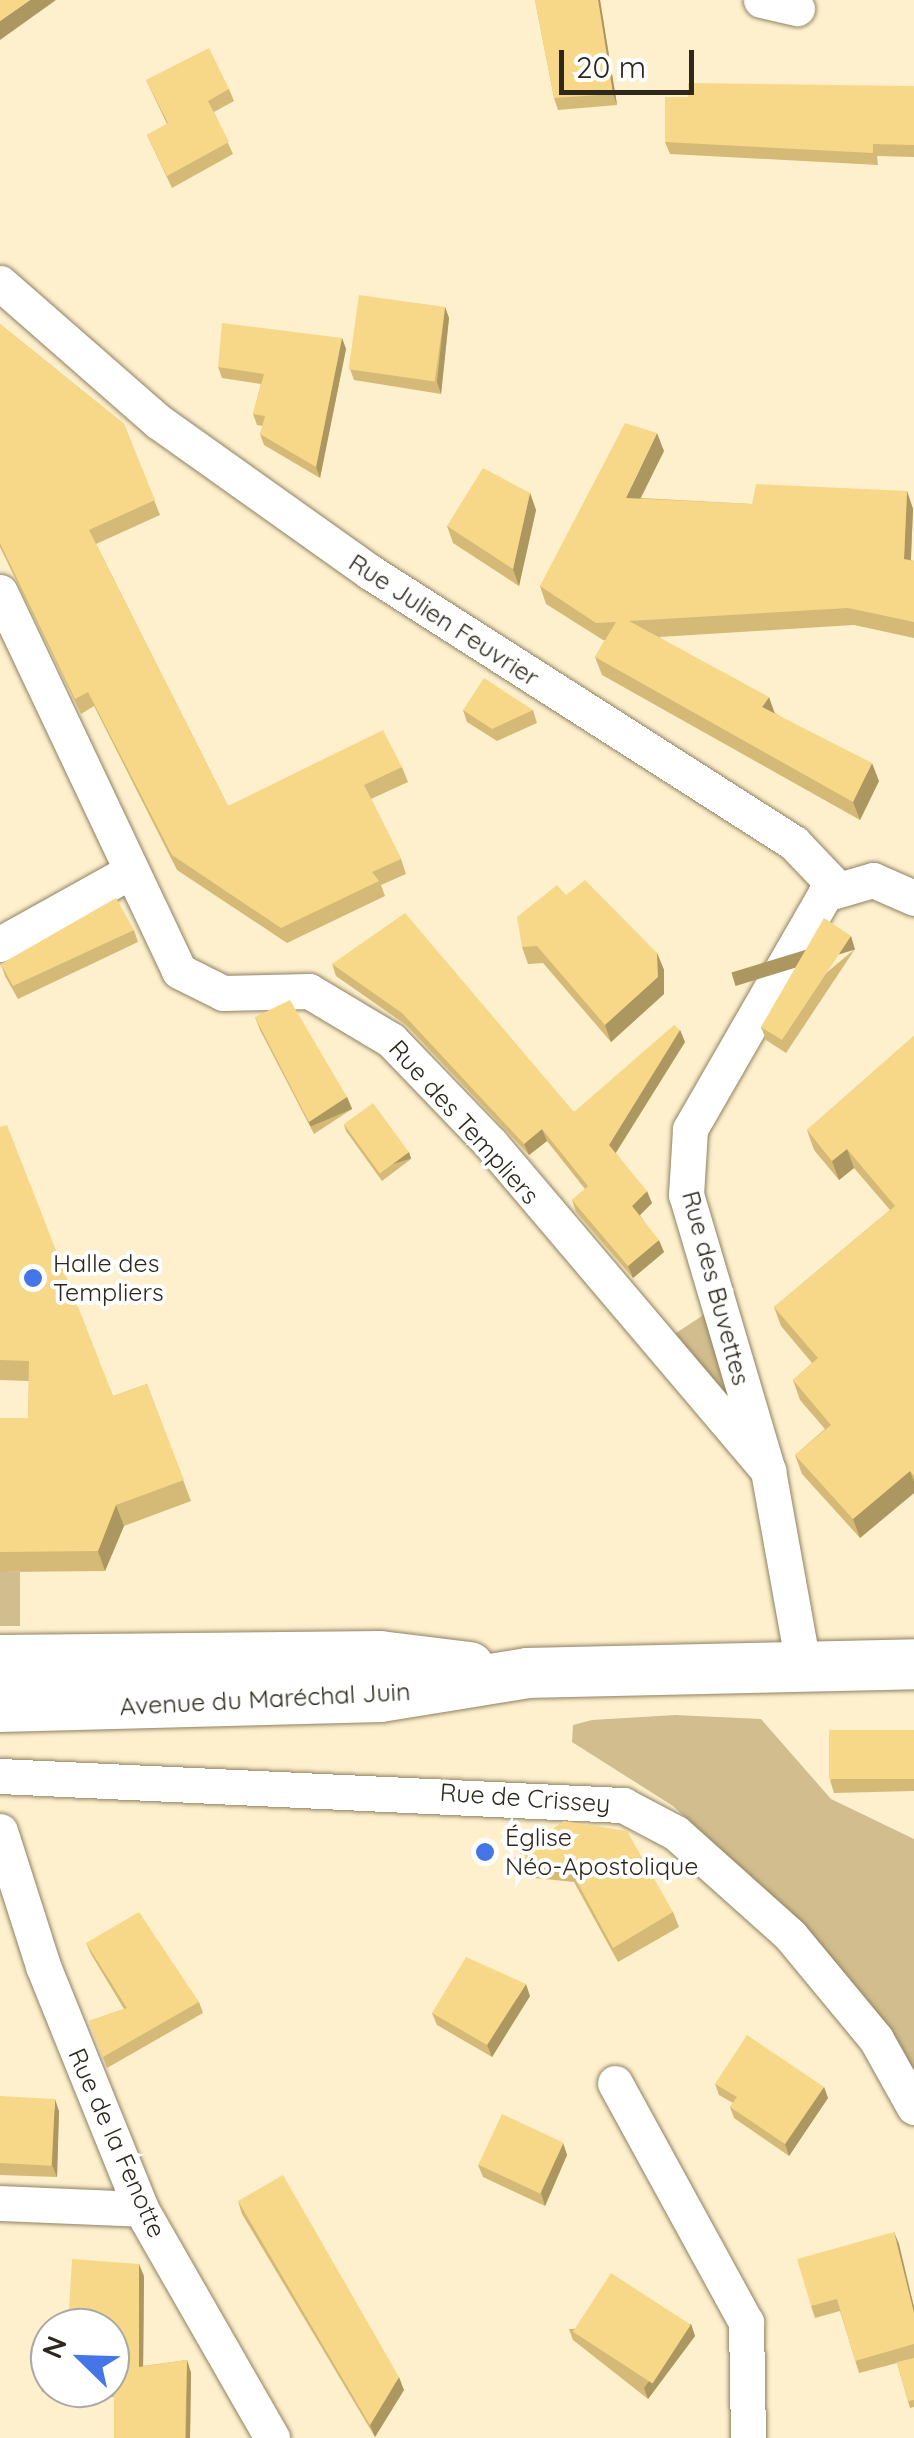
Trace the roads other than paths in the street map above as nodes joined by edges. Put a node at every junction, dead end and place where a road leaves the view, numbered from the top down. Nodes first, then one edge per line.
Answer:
1 (761, 0) edge
2 (797, 8) dead end
3 (0, 283) edge
4 (0, 592) edge
5 (126, 874) junction
6 (835, 886) junction
7 (914, 898) edge
8 (0, 944) edge
9 (768, 1471) junction
10 (0, 1660) edge
11 (914, 1664) edge
12 (803, 1665) junction
13 (528, 1674) junction
14 (0, 1707) edge
15 (0, 1776) edge
16 (0, 1831) edge
17 (615, 2084) dead end
18 (914, 2107) edge
19 (0, 2203) edge
20 (141, 2208) junction
21 (272, 2438) edge
22 (748, 2438) edge

1 - 2 street
3 - 6 street, Rue Julien Feuvrier
4 - 5 street, Rue des Templiers
5 - 8 street
5 - 9 street, Rue des Templiers
6 - 7 street
6 - 9 street, Rue des Buvettes
9 - 12 street, Rue des Buvettes
10 - 13 main road, Avenue du Maréchal Juin
11 - 12 main road, Avenue du Maréchal Juin
12 - 13 main road, Avenue du Maréchal Juin
13 - 14 main road, Avenue du Maréchal Juin
15 - 18 street, Rue de Crissey
16 - 20 street, Rue de la Fenotte
17 - 22 street
19 - 20 street
20 - 21 street, Rue de la Fenotte

